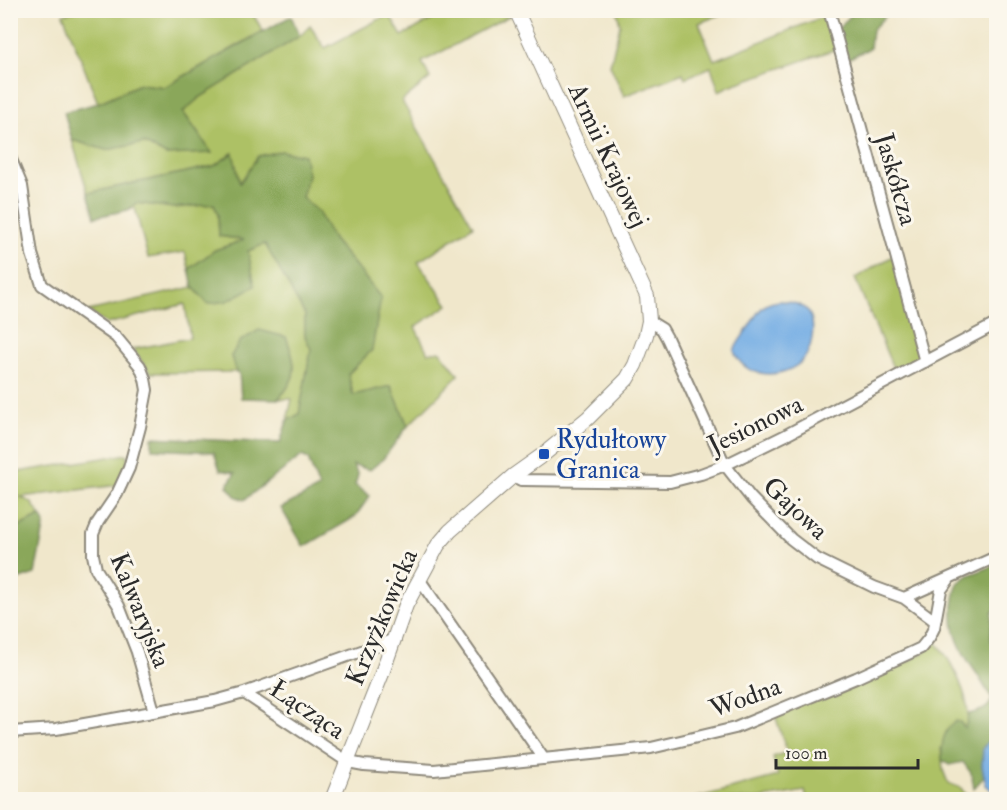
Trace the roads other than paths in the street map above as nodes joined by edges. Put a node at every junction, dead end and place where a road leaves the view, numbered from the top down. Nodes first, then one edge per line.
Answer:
1 (516, 10) edge
2 (829, 10) edge
3 (10, 157) edge
4 (649, 321) junction
5 (996, 324) edge
6 (925, 360) junction
7 (724, 465) junction
8 (513, 476) junction
9 (996, 557) edge
10 (418, 579) junction
11 (949, 579) junction
12 (904, 598) junction
13 (935, 621) junction
14 (395, 639) junction
15 (244, 693) junction
16 (154, 711) junction
17 (10, 732) edge
18 (544, 759) junction
19 (348, 762) junction
20 (332, 800) edge

1 - 4 street, Armii Krajowej
2 - 6 street, Jaskółcza
3 - 16 street, Kalwaryjska
4 - 7 street, Gajowa
4 - 8 street, Krzyżkowicka
5 - 6 street, Jesionowa
6 - 7 street, Jesionowa
7 - 8 street, Jesionowa
7 - 12 street, Gajowa
8 - 10 street, Krzyżkowicka
9 - 11 street
10 - 14 street, Krzyżkowicka
10 - 18 street
11 - 12 street
11 - 13 street, Wodna
12 - 13 street
13 - 18 street, Wodna
14 - 15 street
14 - 19 street, Krzyżkowicka
15 - 16 street
15 - 19 street, Łącząca
16 - 17 street
18 - 19 street, Wodna
19 - 20 street, Krzyżkowicka

